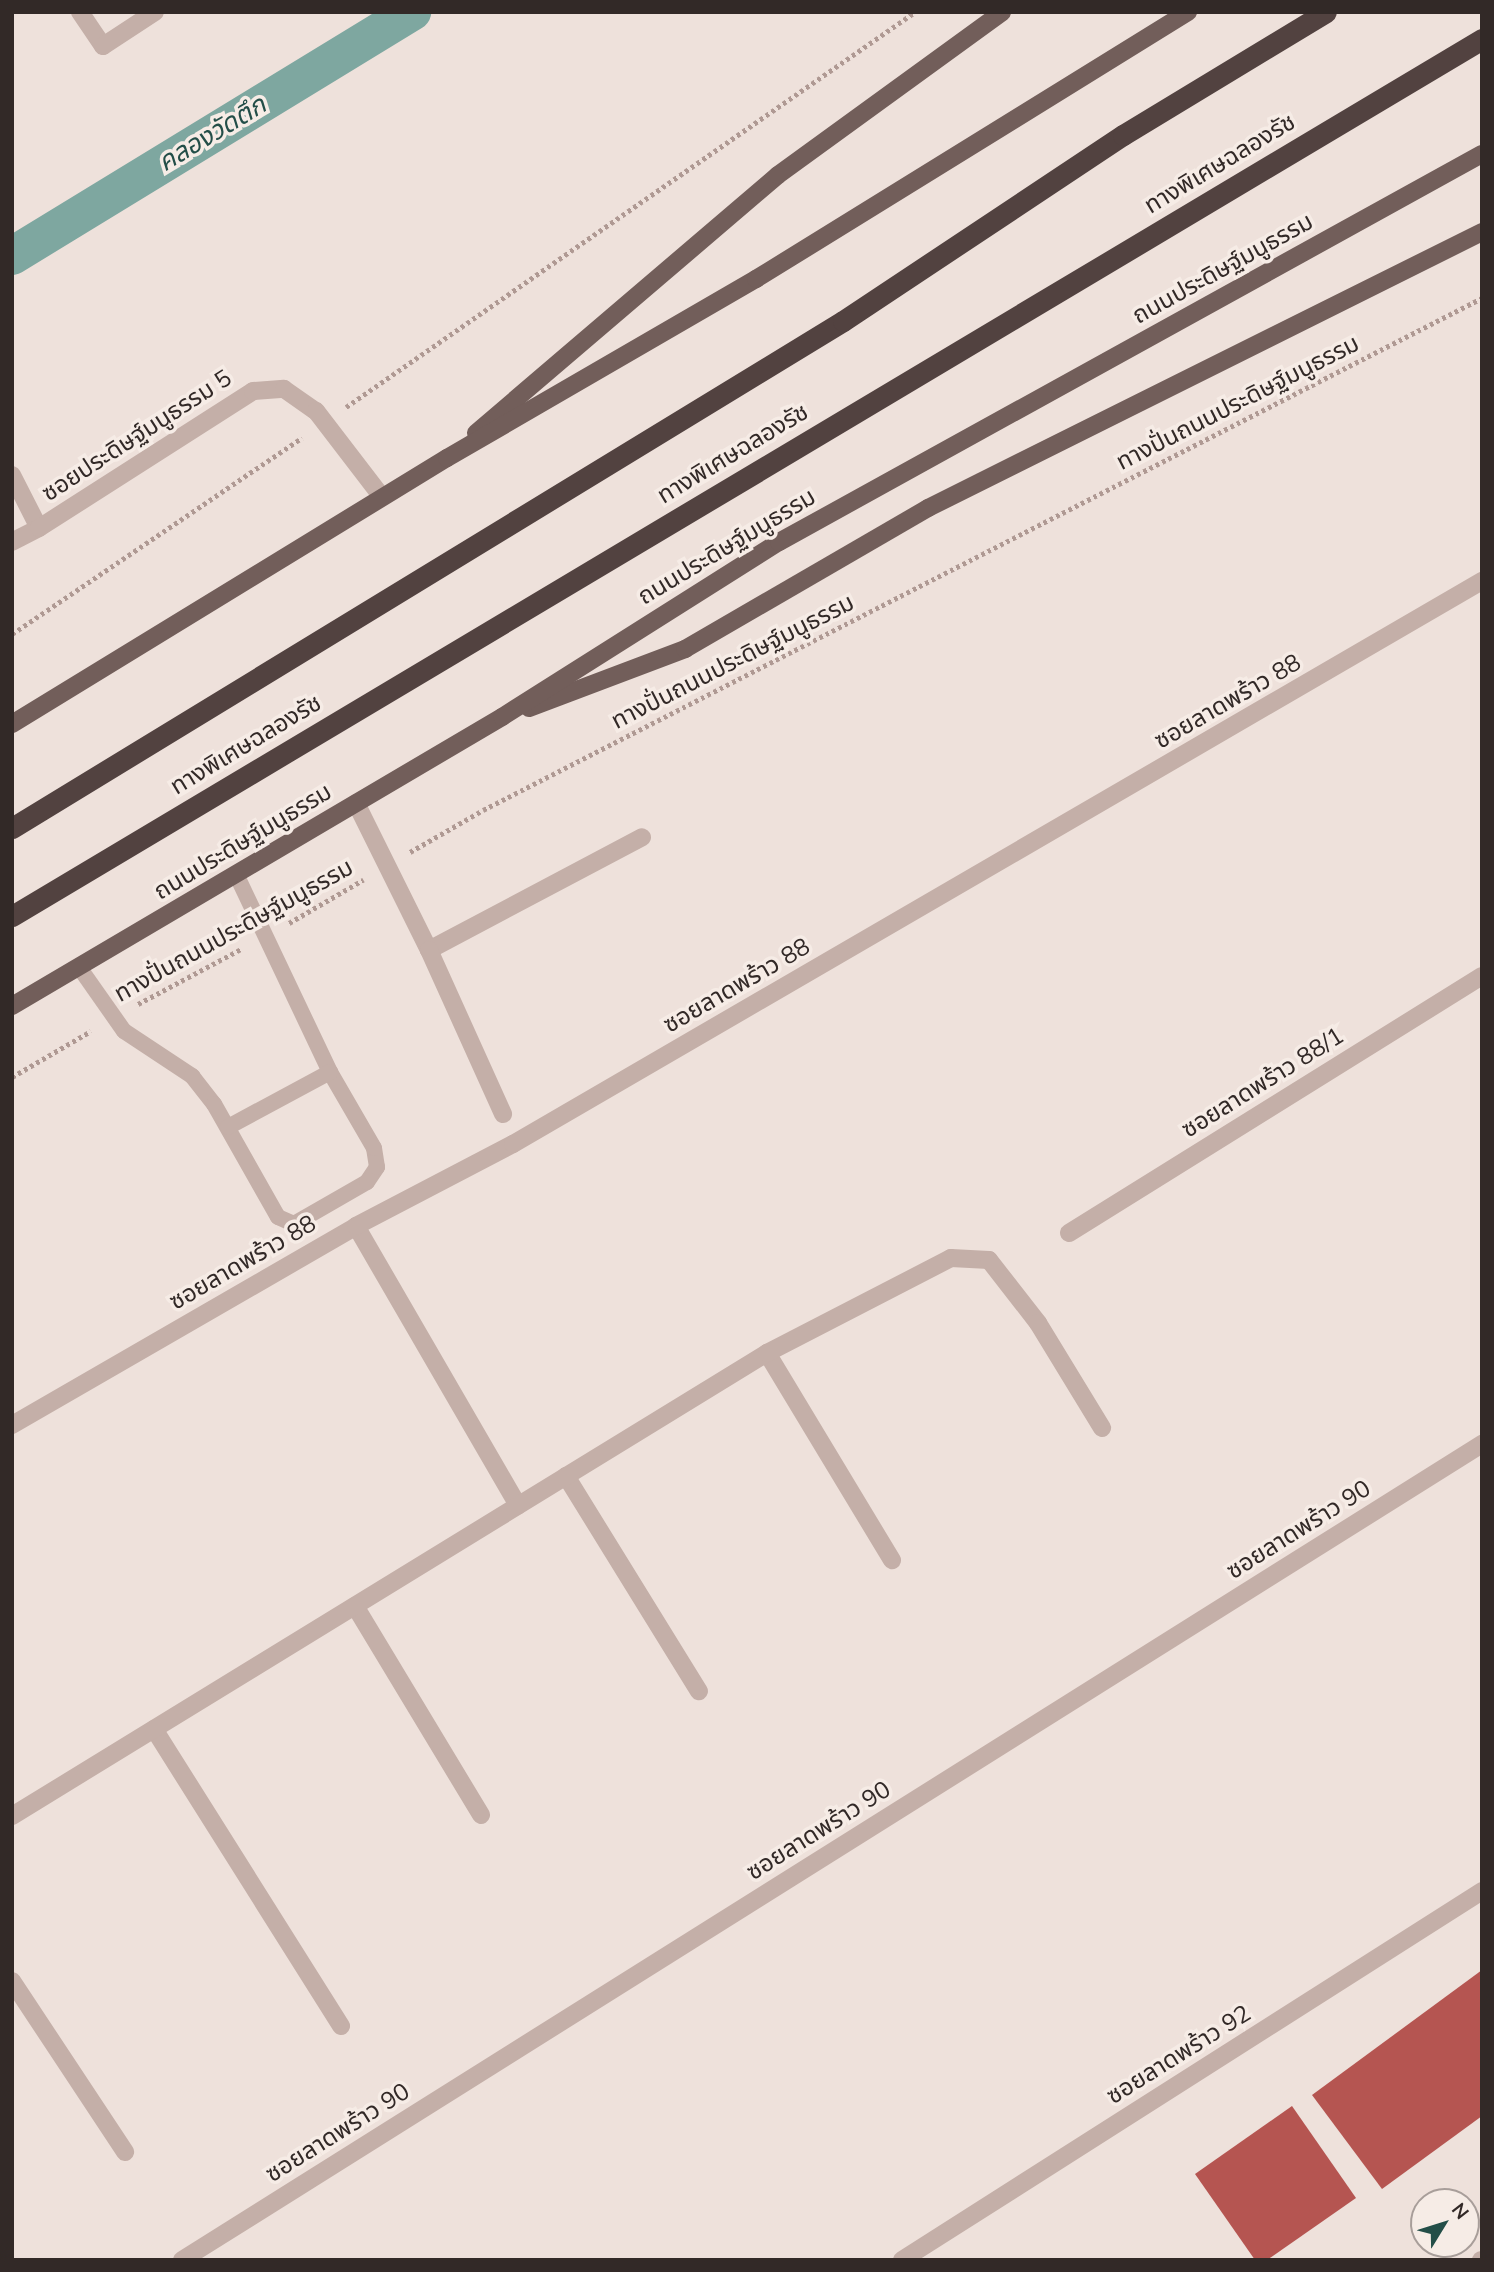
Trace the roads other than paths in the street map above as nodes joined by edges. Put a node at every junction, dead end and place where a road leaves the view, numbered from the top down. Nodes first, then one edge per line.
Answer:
1 (80, 12) edge
2 (155, 12) edge
3 (1002, 12) edge
4 (1188, 12) edge
5 (1326, 12) edge
6 (1482, 39) edge
7 (1482, 154) edge
8 (1482, 232) edge
9 (447, 458) junction
10 (12, 475) edge
11 (382, 497) junction
12 (39, 528) junction
13 (12, 542) edge
14 (1482, 581) edge
15 (502, 717) junction
16 (12, 724) edge
17 (356, 803) junction
18 (12, 828) edge
19 (642, 837) dead end
20 (237, 876) junction
21 (12, 916) edge
22 (429, 950) junction
23 (79, 967) junction
24 (1482, 976) edge
25 (12, 1006) edge
26 (330, 1072) junction
27 (503, 1114) dead end
28 (228, 1127) junction
29 (356, 1226) junction
30 (1069, 1233) dead end
31 (767, 1353) junction
32 (12, 1425) edge
33 (1102, 1429) dead end
34 (1482, 1444) edge
35 (566, 1476) junction
36 (518, 1506) junction
37 (892, 1560) dead end
38 (355, 1606) junction
39 (699, 1691) dead end
40 (155, 1729) junction
41 (481, 1815) dead end
42 (12, 1816) edge
43 (1482, 1891) edge
44 (12, 1981) edge
45 (341, 2026) dead end
46 (125, 2152) dead end
47 (181, 2260) edge
48 (902, 2260) edge

1 - 2 street
3 - 9 main road
4 - 9 main road
5 - 18 highway, ทางพิเศษฉลองรัช
6 - 21 highway, ทางพิเศษฉลองรัช
7 - 15 main road, ถนนประดิษฐ์มนูธรรม
8 - 15 main road
9 - 11 main road
10 - 12 street, ซอยประดิษฐ์มนูธรรม 5
11 - 12 street, ซอยประดิษฐ์มนูธรรม 5
11 - 16 main road
12 - 13 street, ซอยประดิษฐ์มนูธรรม 5
14 - 29 street, ซอยลาดพร้าว 88
15 - 17 main road, ถนนประดิษฐ์มนูธรรม
17 - 20 main road, ถนนประดิษฐ์มนูธรรม
17 - 22 street
19 - 22 street
20 - 23 main road, ถนนประดิษฐ์มนูธรรม
20 - 26 lane
22 - 27 street
23 - 25 main road, ถนนประดิษฐ์มนูธรรม
23 - 28 lane
24 - 30 street, ซอยลาดพร้าว 88/1
26 - 28 lane
26 - 28 lane
29 - 32 street, ซอยลาดพร้าว 88
29 - 36 street
31 - 33 street
31 - 35 street
31 - 37 street
34 - 47 street, ซอยลาดพร้าว 90
35 - 36 street
35 - 39 street
36 - 38 street
38 - 40 street
38 - 41 street
40 - 42 street
40 - 45 street
43 - 48 street, ซอยลาดพร้าว 92
44 - 46 street

